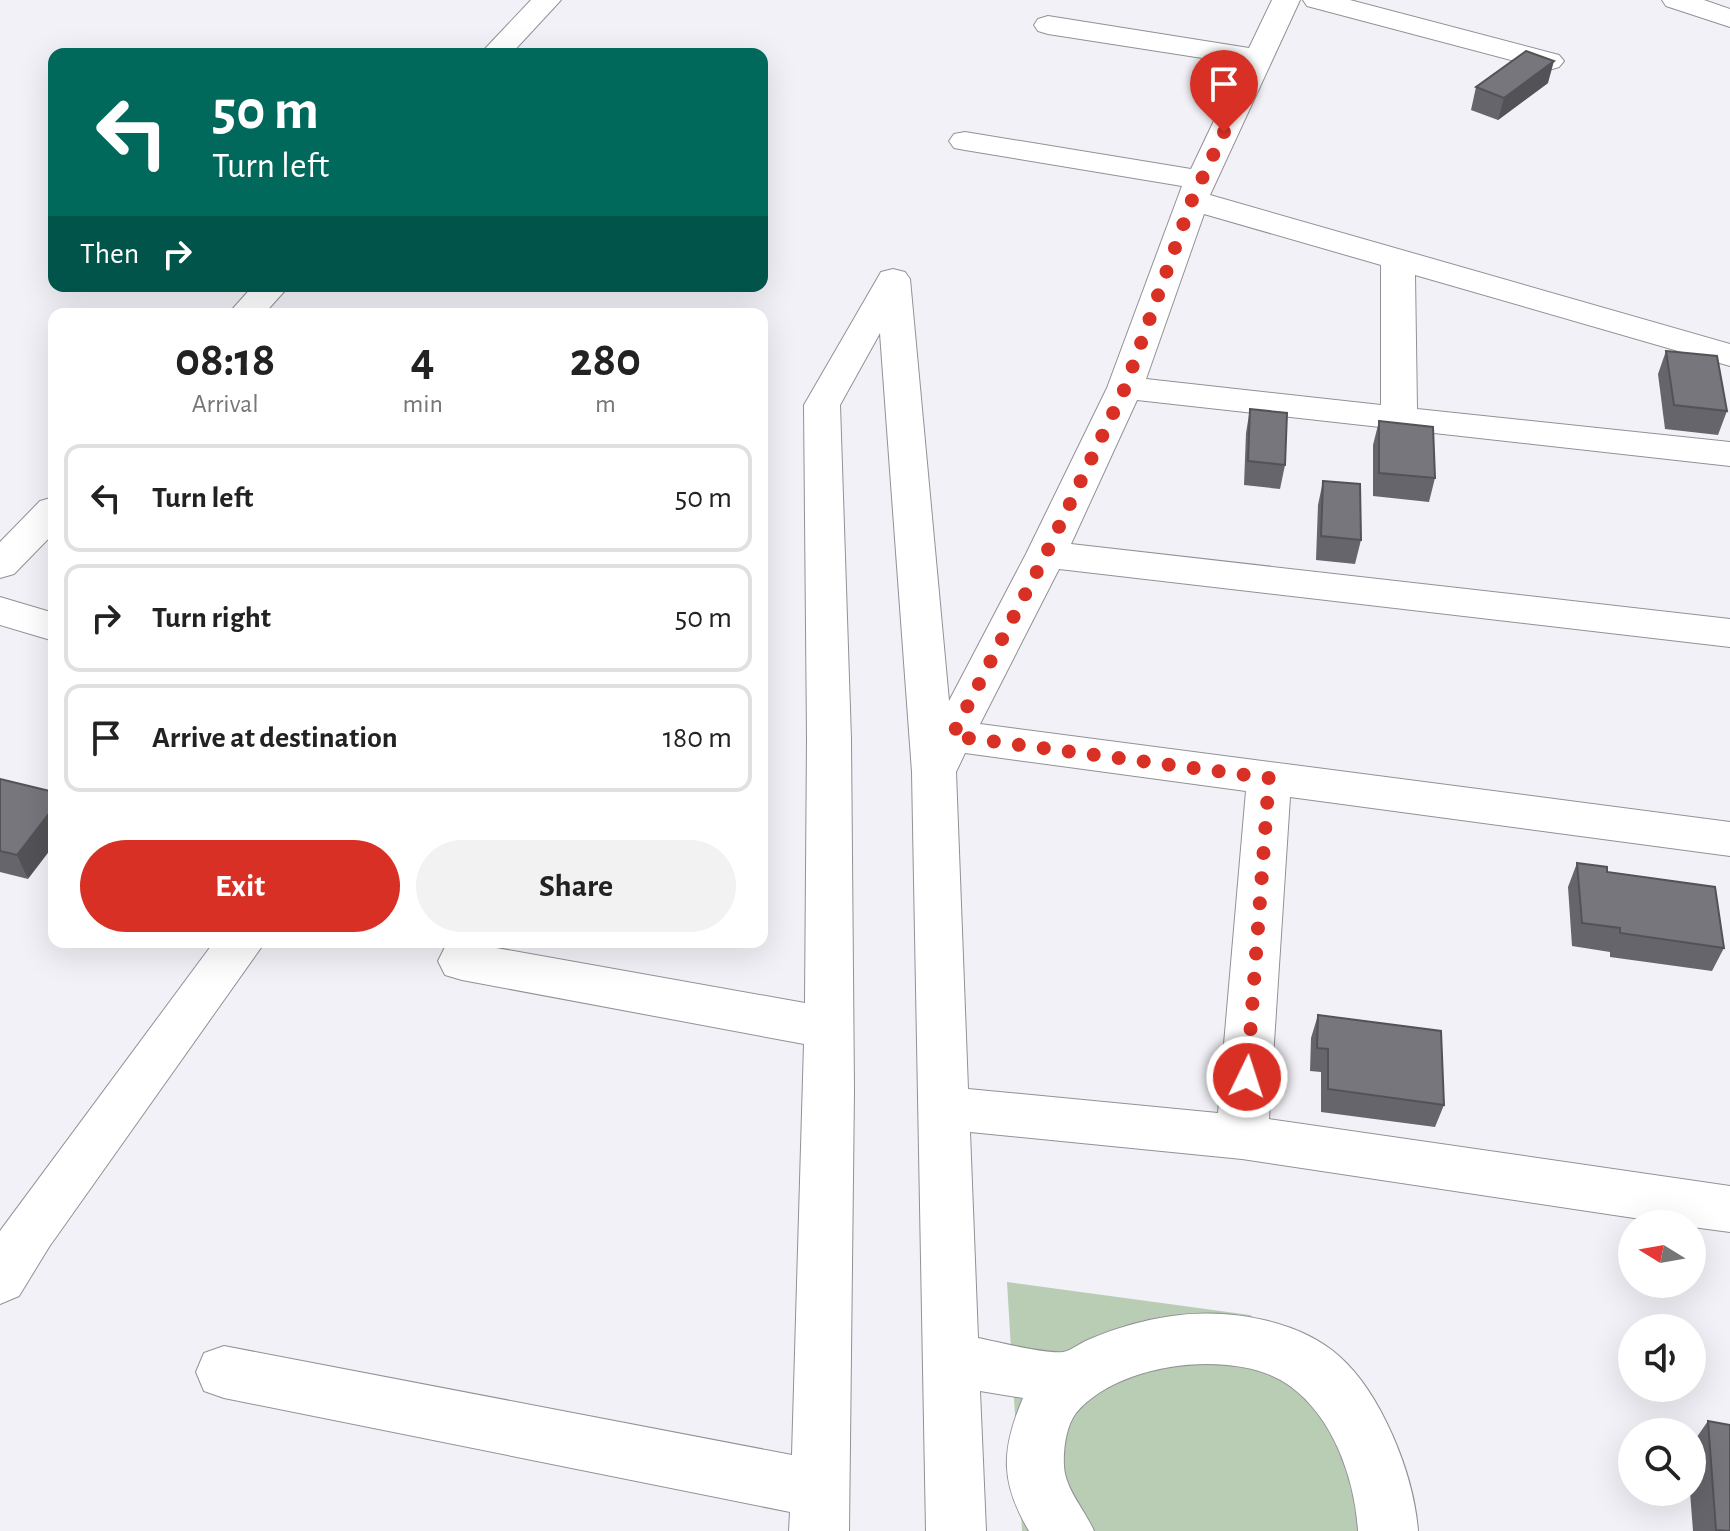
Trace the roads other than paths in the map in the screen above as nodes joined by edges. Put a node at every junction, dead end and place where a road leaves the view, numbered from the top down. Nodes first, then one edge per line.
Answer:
1 (547, 0) edge
2 (1286, 0) edge
3 (1317, 0) edge
4 (1676, 0) edge
5 (1730, 18) edge
6 (1048, 25) dead end
7 (501, 48) edge
8 (1258, 58) junction
9 (1549, 61) edge
10 (965, 141) dead end
11 (1197, 190) junction
12 (1398, 259) junction
13 (266, 292) edge
14 (251, 308) edge
15 (1730, 355) edge
16 (1125, 388) junction
17 (1399, 418) junction
18 (1730, 454) edge
19 (48, 516) edge
20 (1046, 554) junction
21 (0, 565) edge
22 (0, 611) edge
23 (48, 625) edge
24 (1730, 633) edge
25 (943, 754) junction
26 (1269, 778) junction
27 (1730, 839) edge
28 (237, 948) edge
29 (462, 961) dead end
30 (829, 1028) junction
31 (944, 1108) junction
32 (1242, 1137) junction
33 (1730, 1209) edge
34 (0, 1279) edge
35 (951, 1360) junction
36 (224, 1372) dead end
37 (1071, 1380) junction
38 (820, 1510) edge
39 (956, 1531) edge
40 (1064, 1531) edge
41 (1388, 1531) edge

1 - 7 street
2 - 8 street
3 - 9 street
4 - 5 street
6 - 8 street
8 - 11 street
10 - 11 street
11 - 12 street
11 - 16 street
12 - 15 street
12 - 17 street
13 - 14 street
16 - 17 street
16 - 20 street
17 - 18 street
19 - 21 street
20 - 24 street
20 - 25 street
22 - 23 street
25 - 26 street
25 - 30 street
25 - 31 street
26 - 27 street
26 - 32 street
28 - 34 street
29 - 30 street
30 - 38 street
31 - 32 street
31 - 35 street
32 - 33 street
35 - 37 street
35 - 39 street
36 - 38 street
37 - 40 street
37 - 41 street

